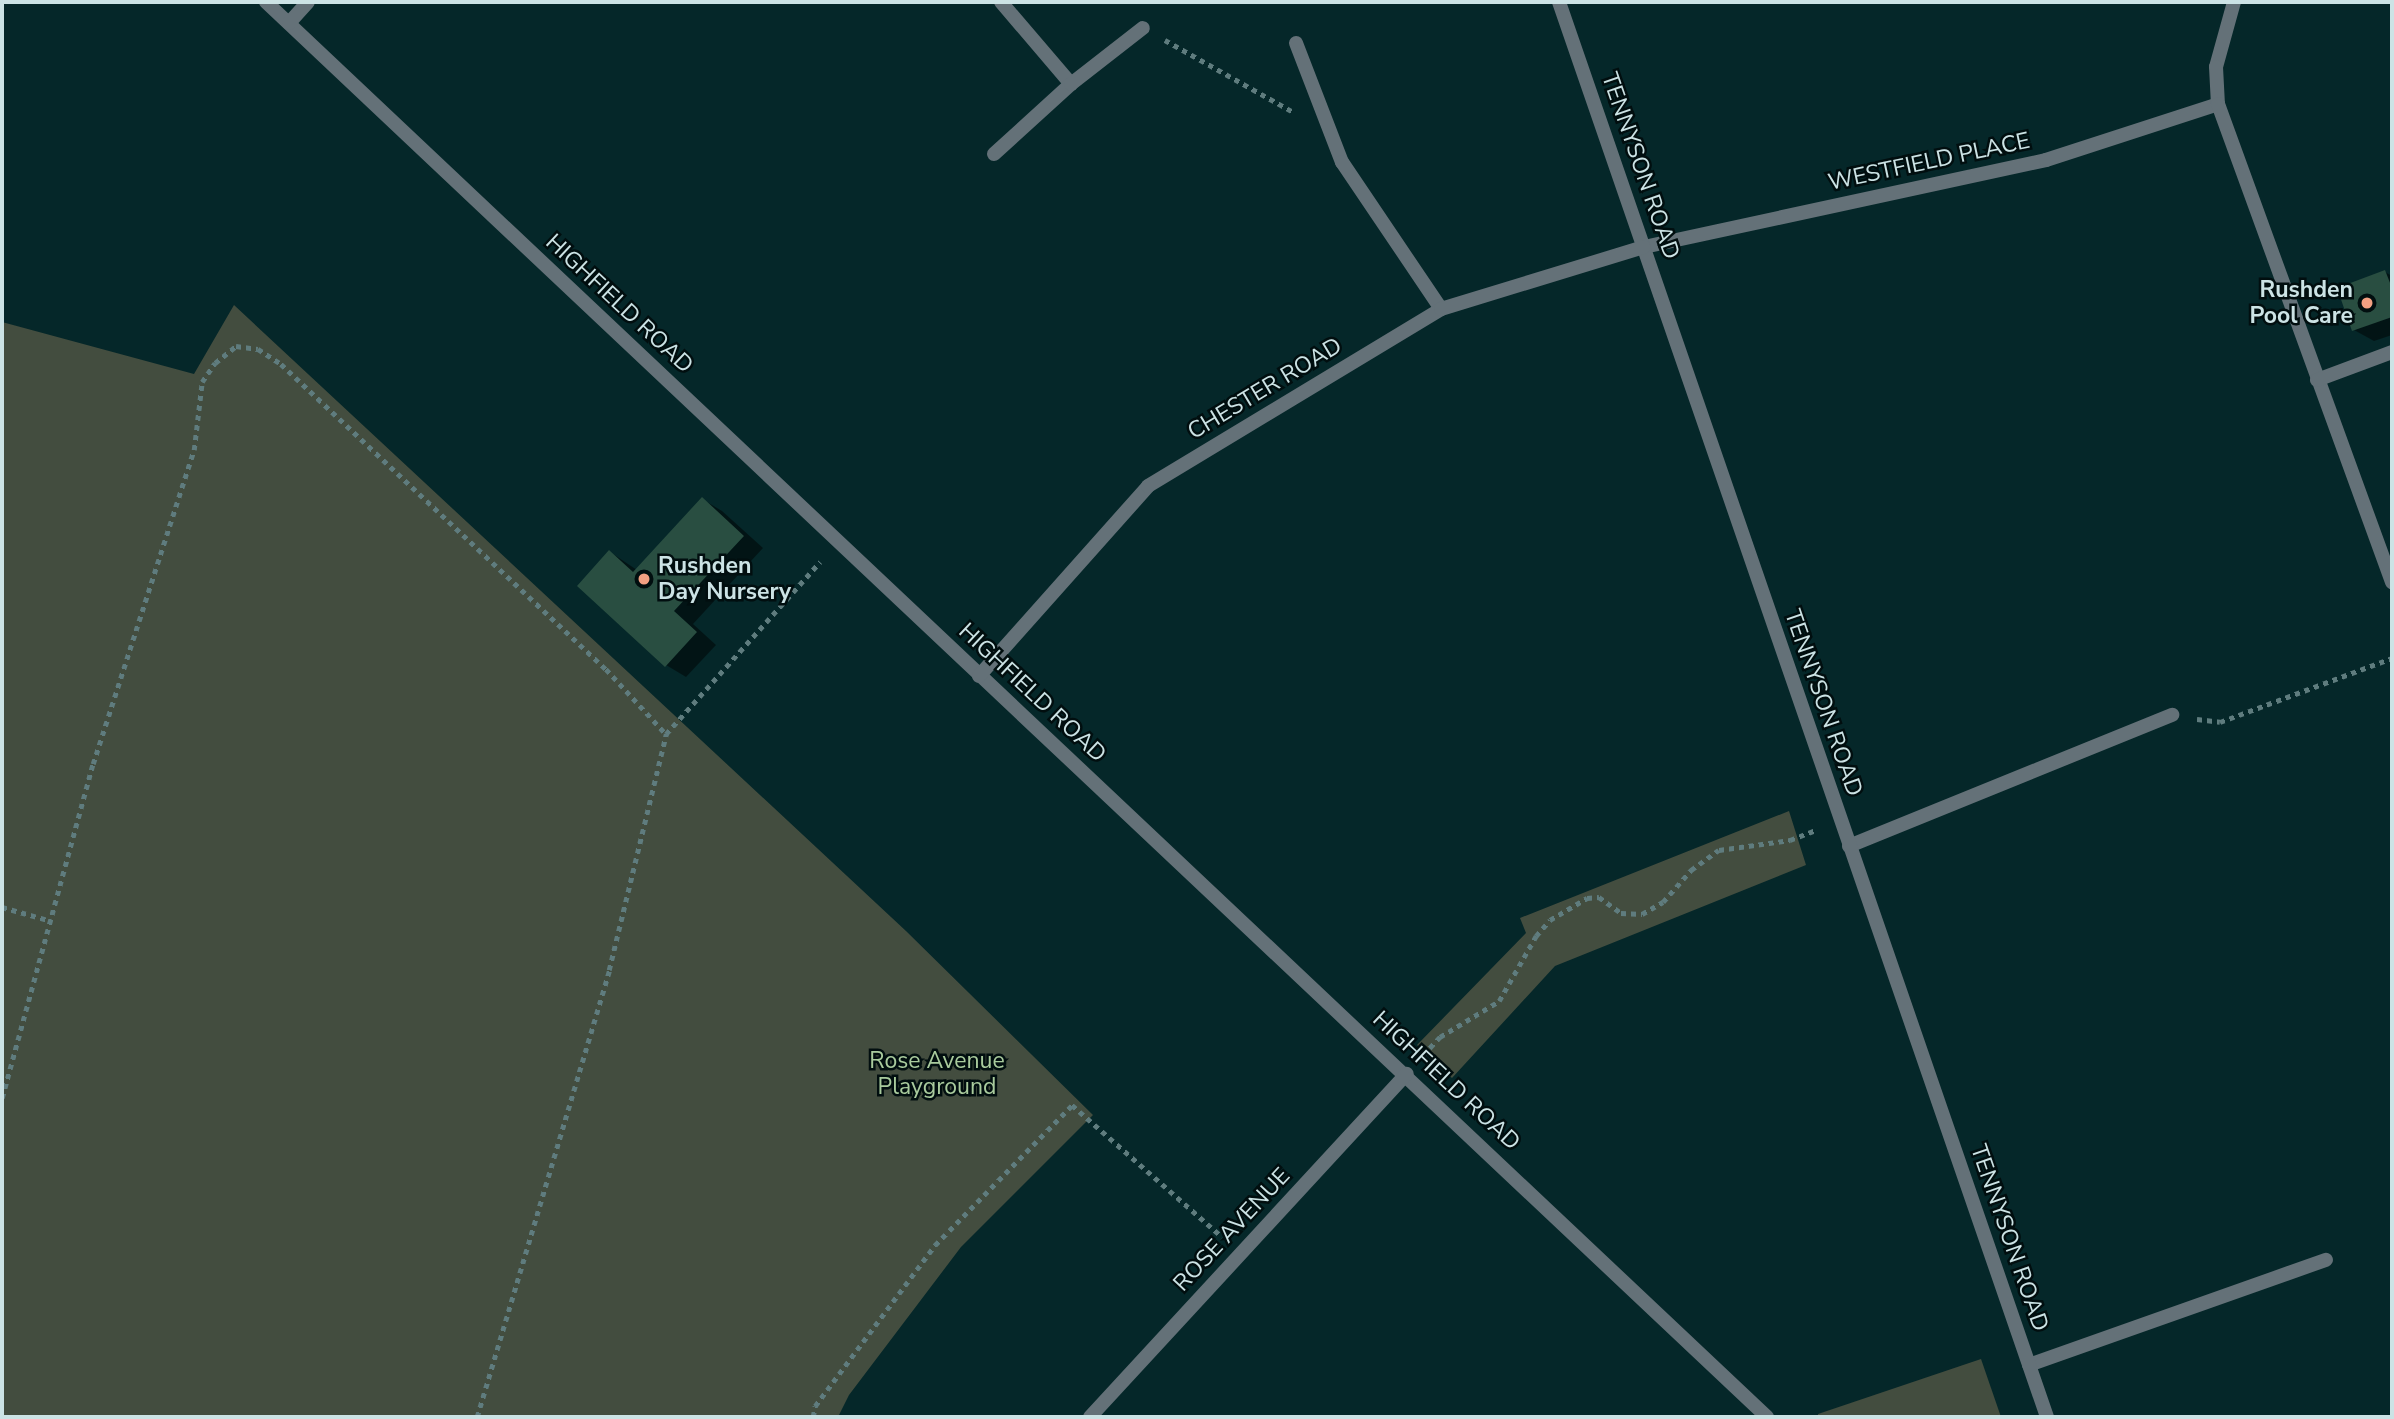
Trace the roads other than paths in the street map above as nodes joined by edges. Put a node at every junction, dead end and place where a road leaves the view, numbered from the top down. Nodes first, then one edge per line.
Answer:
1 (266, 2) edge
2 (308, 2) edge
3 (1001, 2) edge
4 (1559, 2) edge
5 (2234, 2) edge
6 (289, 23) junction
7 (1143, 28) road end
8 (1296, 43) dead end
9 (1071, 84) junction
10 (2218, 104) junction
11 (994, 155) dead end
12 (1644, 247) junction
13 (1441, 309) junction
14 (2392, 352) edge
15 (2317, 380) junction
16 (2392, 582) edge
17 (979, 676) junction
18 (2172, 715) road end
19 (1849, 846) junction
20 (1407, 1074) junction
21 (2326, 1260) dead end
22 (2029, 1365) junction
23 (1090, 1417) edge
24 (1767, 1417) edge
25 (2047, 1417) edge

1 - 6 street, HIGHFIELD ROAD
2 - 6 street
3 - 9 street
4 - 12 street, TENNYSON ROAD
5 - 10 street
6 - 17 street, HIGHFIELD ROAD
7 - 9 street
8 - 13 street
9 - 11 street
10 - 12 street, WESTFIELD PLACE
10 - 15 street
12 - 13 street, CHESTER ROAD
12 - 19 street, TENNYSON ROAD
13 - 17 street, CHESTER ROAD
14 - 15 street
15 - 16 street
17 - 20 street, HIGHFIELD ROAD
18 - 19 street
19 - 22 street, TENNYSON ROAD
20 - 23 street, ROSE AVENUE
20 - 24 street, HIGHFIELD ROAD
21 - 22 street
22 - 25 street, TENNYSON ROAD

